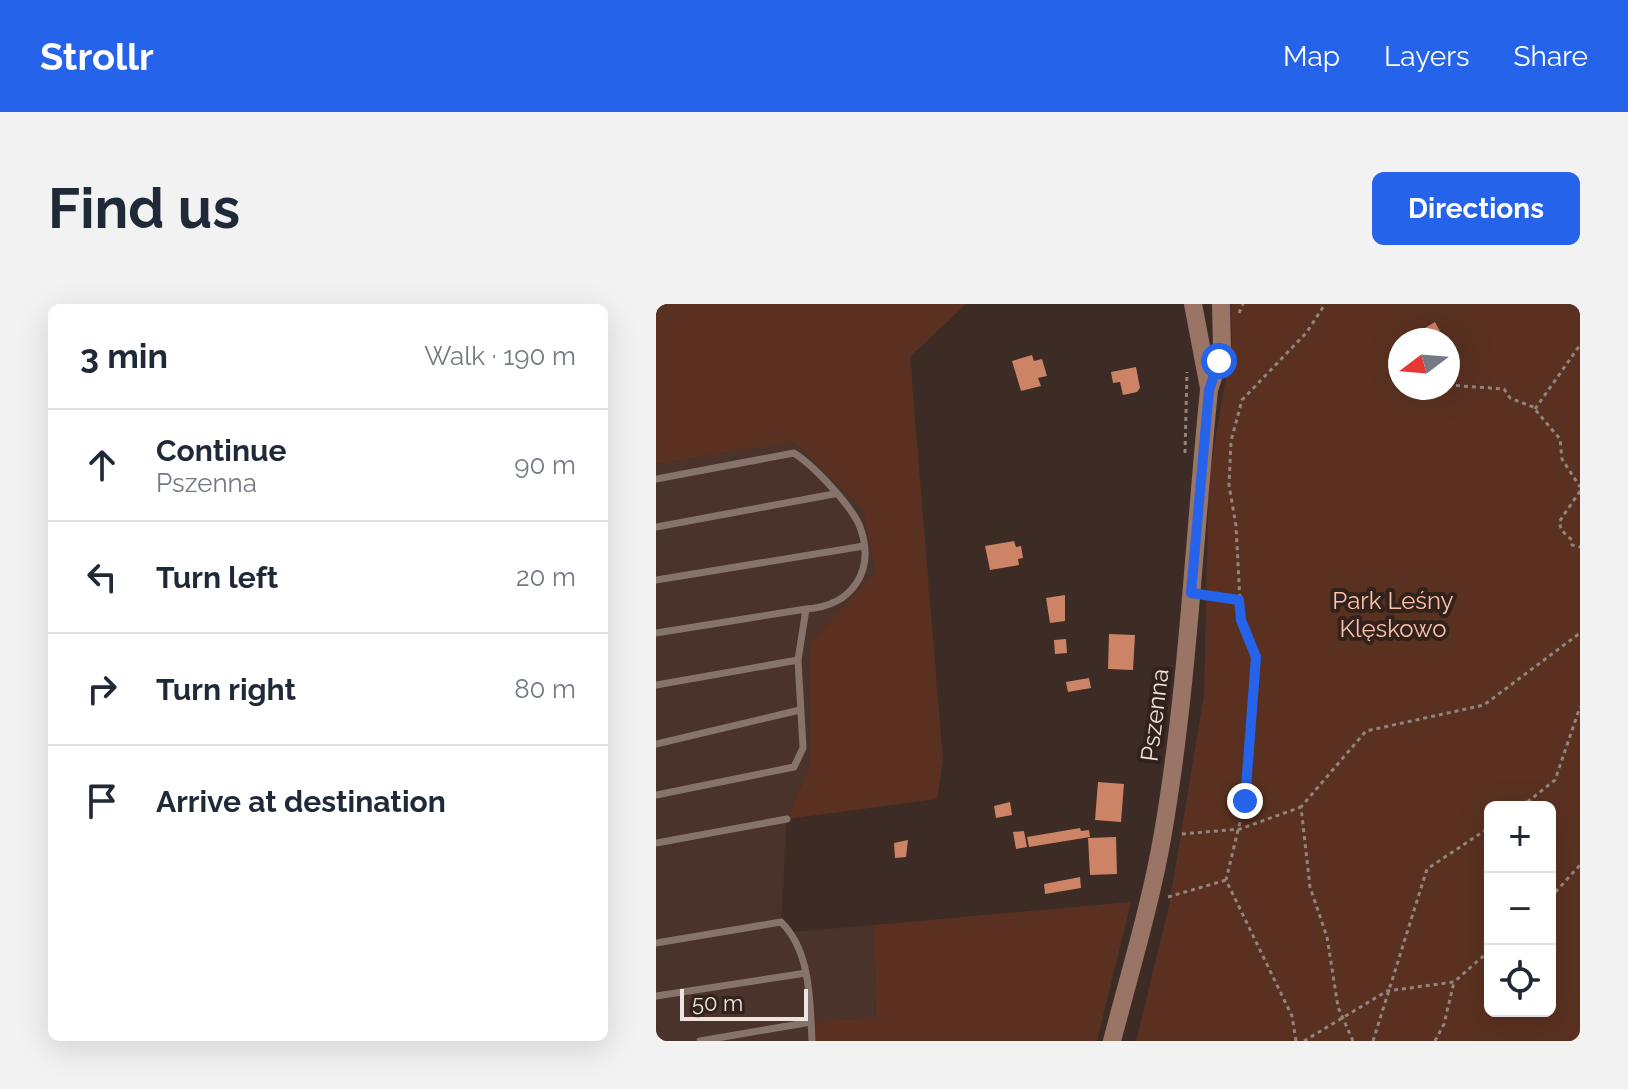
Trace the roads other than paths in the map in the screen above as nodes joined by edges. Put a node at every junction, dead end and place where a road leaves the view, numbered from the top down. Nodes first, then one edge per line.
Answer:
1 (1193, 304) edge
2 (1221, 304) edge
3 (1209, 390) junction
4 (656, 479) edge
5 (834, 494) junction
6 (656, 527) edge
7 (864, 546) junction
8 (656, 580) edge
9 (806, 609) junction
10 (656, 633) edge
11 (798, 660) junction
12 (656, 685) edge
13 (800, 710) junction
14 (656, 744) edge
15 (656, 795) edge
16 (787, 819) dead end
17 (656, 843) edge
18 (656, 943) edge
19 (806, 973) junction
20 (656, 996) edge
21 (811, 1022) junction
22 (700, 1041) edge
23 (812, 1041) edge
24 (1112, 1041) edge

1 - 3 street, Pszenna
2 - 3 street, Pszenna
3 - 24 street, Pszenna
4 - 5 lane
5 - 6 lane
5 - 7 lane
7 - 8 lane
7 - 9 lane
9 - 10 lane
9 - 11 lane
11 - 12 lane
11 - 13 lane
13 - 14 lane
13 - 15 lane
16 - 17 lane
18 - 19 lane
19 - 20 lane
19 - 21 lane
21 - 22 lane
21 - 23 lane

